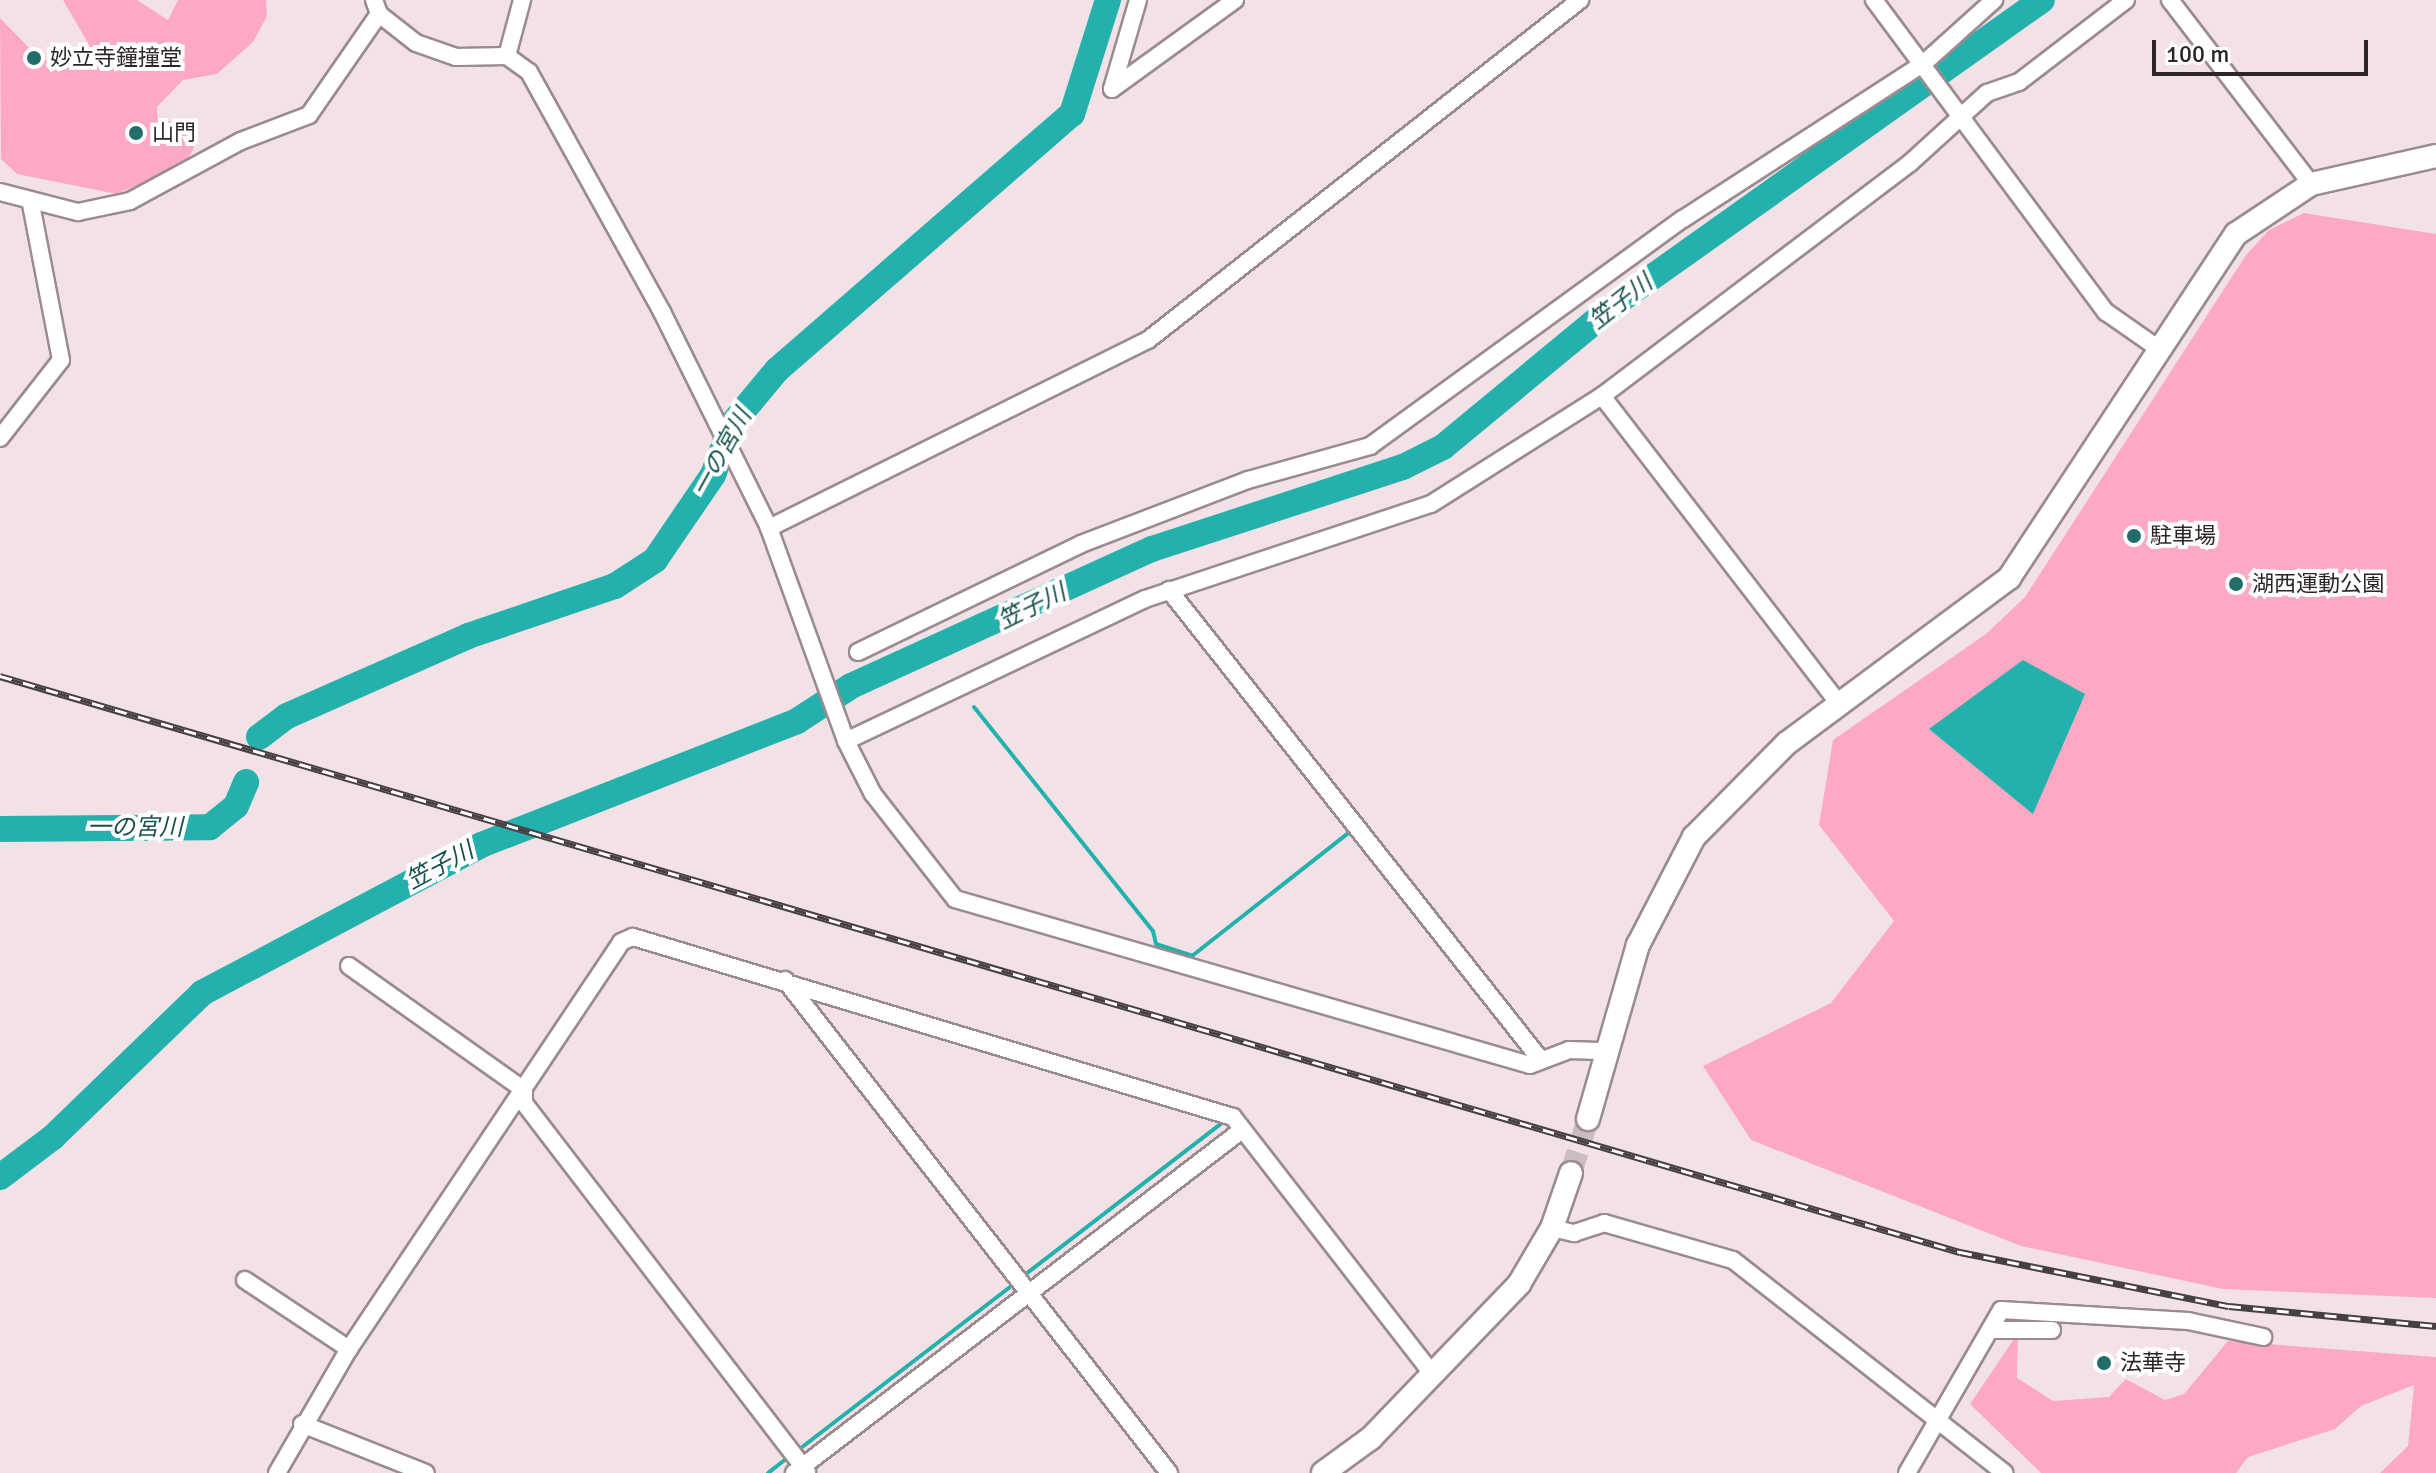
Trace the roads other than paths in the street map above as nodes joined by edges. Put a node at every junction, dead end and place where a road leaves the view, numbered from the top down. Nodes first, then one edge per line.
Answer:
1 (522, 0) edge
2 (1138, 0) edge
3 (1235, 0) edge
4 (1580, 0) edge
5 (1874, 0) edge
6 (1994, 0) edge
7 (2126, 0) edge
8 (2170, 0) edge
9 (377, 7) edge
10 (507, 56) junction
11 (1923, 64) junction
12 (1959, 111) junction
13 (2436, 156) edge
14 (2311, 184) junction
15 (0, 192) edge
16 (31, 204) junction
17 (2162, 351) junction
18 (1602, 396) junction
19 (0, 438) edge
20 (769, 528) junction
21 (1169, 590) junction
22 (858, 652) dead end
23 (1840, 705) junction
24 (846, 741) junction
25 (349, 966) dead end
26 (785, 980) junction
27 (1607, 1051) junction
28 (1540, 1059) junction
29 (524, 1090) junction
30 (1588, 1119) tunnel mouth
31 (1242, 1130) junction
32 (1571, 1173) tunnel mouth
33 (1552, 1228) junction
34 (245, 1280) dead end
35 (1024, 1291) junction
36 (1991, 1330) junction
37 (2052, 1330) dead end
38 (2263, 1337) dead end
39 (349, 1349) junction
40 (1433, 1375) junction
41 (302, 1424) junction
42 (1940, 1424) junction
43 (801, 1471) edge
44 (277, 1473) edge
45 (426, 1473) edge
46 (1169, 1473) edge
47 (1323, 1473) edge
48 (1907, 1473) edge
49 (2005, 1473) edge

1 - 10 street
2 - 3 street
4 - 20 street
5 - 11 street
6 - 11 street
7 - 12 street
8 - 14 street
9 - 10 street
9 - 16 street
10 - 20 street
11 - 12 street
11 - 22 street
12 - 17 street
12 - 18 street
13 - 14 street
14 - 17 street
15 - 16 street
16 - 19 street
17 - 23 street
18 - 21 street
18 - 23 street
20 - 24 street
21 - 24 street
21 - 28 street
23 - 27 street
24 - 28 street
25 - 29 street
26 - 29 street
26 - 31 street
26 - 35 street
27 - 28 street
27 - 30 street
29 - 39 street
29 - 43 street
31 - 35 street
31 - 40 street
32 - 33 street
33 - 40 street
33 - 42 street
34 - 39 street
35 - 43 street
35 - 46 street
36 - 37 street
36 - 38 street
36 - 42 street
39 - 41 street
40 - 47 street
41 - 44 street
41 - 45 street
42 - 48 street
42 - 49 street

